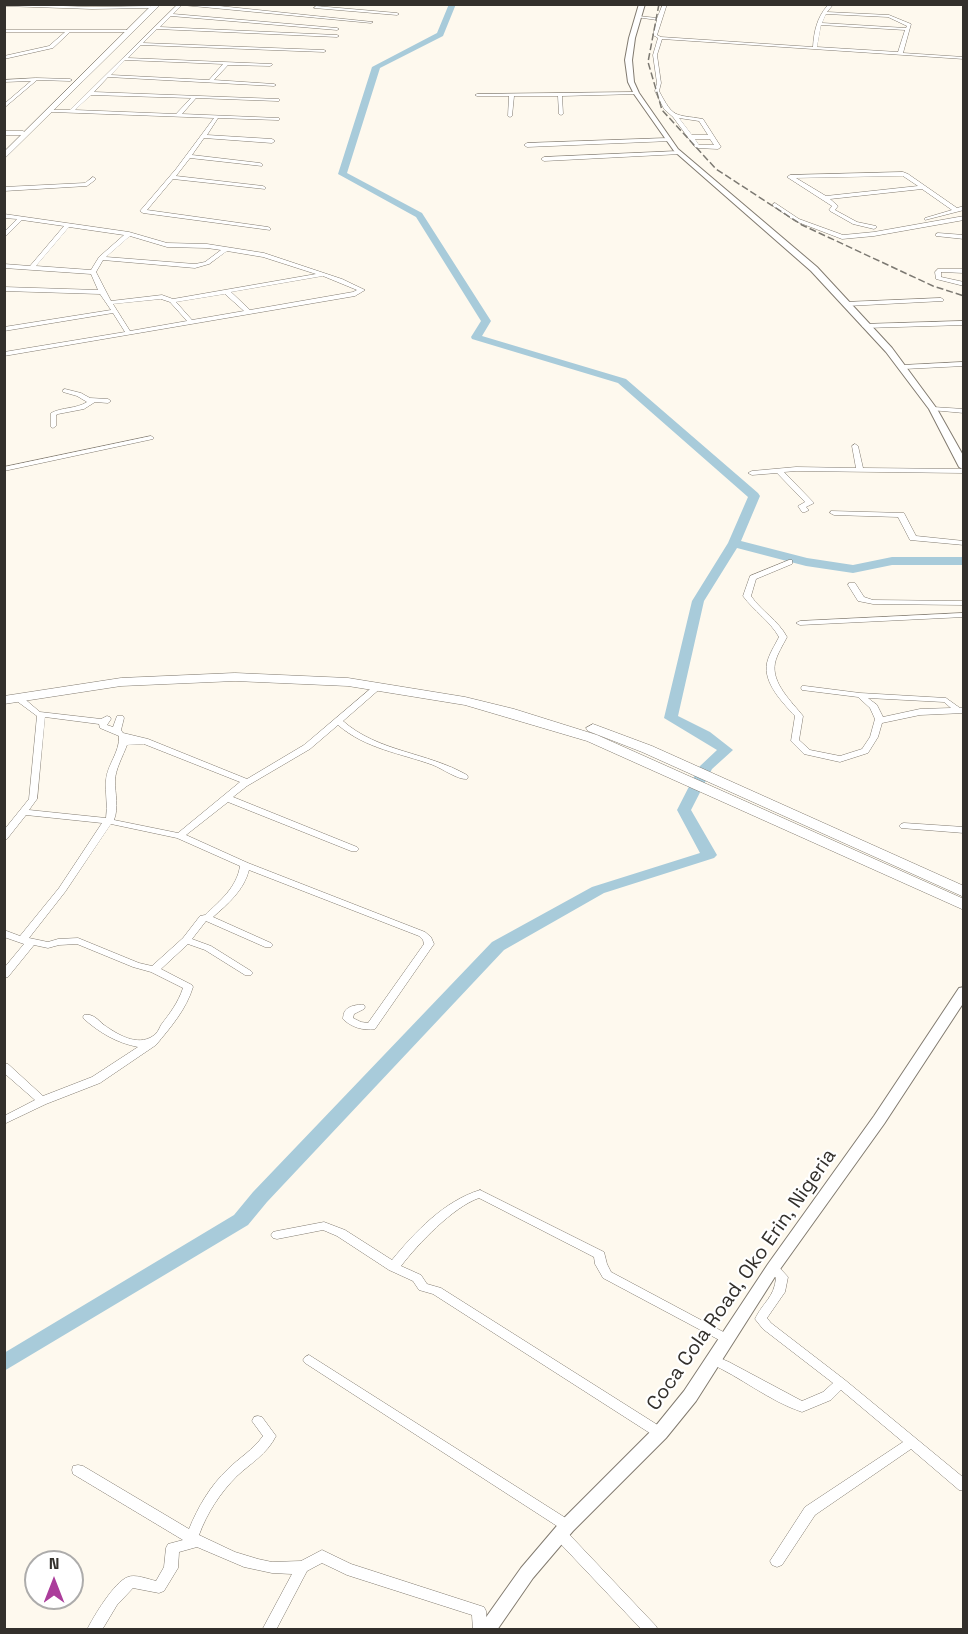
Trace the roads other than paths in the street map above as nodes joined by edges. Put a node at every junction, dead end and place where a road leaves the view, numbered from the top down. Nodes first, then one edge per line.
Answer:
1 (357, 4) edge
2 (642, 4) edge
3 (665, 4) edge
4 (827, 4) edge
5 (4, 5) edge
6 (317, 6) edge
7 (152, 7) edge
8 (351, 10) junction
9 (824, 13) junction
10 (397, 14) dead end
11 (170, 15) junction
12 (308, 16) junction
13 (638, 17) junction
14 (659, 19) junction
15 (371, 22) dead end
16 (820, 24) junction
17 (157, 28) junction
18 (337, 29) dead end
19 (908, 29) junction
20 (4, 31) edge
21 (19, 31) junction
22 (128, 31) junction
23 (68, 32) junction
24 (254, 33) junction
25 (4, 36) edge
26 (337, 36) dead end
27 (660, 38) junction
28 (141, 44) junction
29 (217, 46) junction
30 (237, 47) junction
31 (815, 48) junction
32 (324, 51) dead end
33 (900, 54) junction
34 (963, 58) edge
35 (5, 59) edge
36 (125, 60) junction
37 (202, 63) junction
38 (226, 64) junction
39 (270, 65) dead end
40 (107, 76) junction
41 (36, 80) junction
42 (70, 80) dead end
43 (4, 81) edge
44 (197, 81) junction
45 (210, 82) junction
46 (274, 85) dead end
47 (90, 93) junction
48 (636, 93) junction
49 (477, 95) dead end
50 (512, 95) junction
51 (560, 95) junction
52 (182, 96) junction
53 (195, 97) junction
54 (277, 100) dead end
55 (4, 107) edge
56 (52, 111) junction
57 (72, 111) junction
58 (561, 114) dead end
59 (178, 115) junction
60 (510, 116) dead end
61 (674, 116) junction
62 (217, 117) junction
63 (277, 119) dead end
64 (4, 133) edge
65 (22, 133) junction
66 (203, 136) junction
67 (691, 137) junction
68 (713, 137) junction
69 (669, 140) junction
70 (272, 141) dead end
71 (527, 145) dead end
72 (4, 151) edge
73 (679, 153) junction
74 (189, 156) junction
75 (4, 157) edge
76 (544, 159) dead end
77 (260, 165) dead end
78 (171, 177) junction
79 (93, 179) dead end
80 (922, 187) junction
81 (263, 188) dead end
82 (4, 189) edge
83 (825, 198) junction
84 (775, 205) dead end
85 (963, 208) edge
86 (954, 209) junction
87 (4, 216) edge
88 (21, 218) junction
89 (963, 218) edge
90 (68, 225) junction
91 (874, 227) junction
92 (268, 229) dead end
93 (882, 232) junction
94 (129, 234) junction
95 (938, 235) dead end
96 (4, 236) edge
97 (963, 237) edge
98 (226, 249) junction
99 (101, 258) junction
100 (32, 267) junction
101 (6, 268) edge
102 (963, 271) edge
103 (93, 272) junction
104 (324, 274) junction
105 (963, 284) edge
106 (4, 289) edge
107 (226, 291) junction
108 (102, 292) junction
109 (941, 300) dead end
110 (172, 301) junction
111 (109, 303) junction
112 (847, 304) junction
113 (115, 310) junction
114 (250, 313) junction
115 (191, 322) junction
116 (963, 323) edge
117 (865, 326) junction
118 (4, 329) edge
119 (128, 332) junction
120 (4, 354) edge
121 (963, 364) edge
122 (904, 367) junction
123 (65, 391) dead end
124 (93, 401) junction
125 (108, 401) dead end
126 (933, 409) junction
127 (963, 411) edge
128 (53, 426) dead end
129 (151, 438) dead end
130 (855, 446) dead end
131 (952, 446) junction
132 (963, 447) edge
133 (4, 469) edge
134 (963, 469) edge
135 (778, 470) junction
136 (860, 470) junction
137 (752, 473) dead end
138 (804, 510) dead end
139 (834, 513) dead end
140 (963, 543) edge
141 (789, 562) dead end
142 (852, 585) dead end
143 (963, 603) edge
144 (963, 615) edge
145 (800, 623) dead end
146 (378, 687) junction
147 (805, 688) dead end
148 (860, 695) junction
149 (9, 696) edge
150 (961, 710) edge
151 (41, 714) junction
152 (120, 718) dead end
153 (880, 720) junction
154 (339, 721) junction
155 (124, 738) junction
156 (684, 773) junction
157 (464, 777) dead end
158 (247, 782) junction
159 (227, 798) junction
160 (24, 812) junction
161 (108, 821) junction
162 (793, 822) junction
163 (904, 826) dead end
164 (963, 830) edge
165 (180, 836) junction
166 (4, 837) edge
167 (354, 849) dead end
168 (245, 865) junction
169 (963, 892) edge
170 (963, 905) edge
171 (207, 918) junction
172 (4, 933) edge
173 (186, 940) junction
174 (27, 941) junction
175 (268, 945) dead end
176 (154, 970) junction
177 (248, 973) dead end
178 (4, 975) edge
179 (963, 991) edge
180 (360, 1007) dead end
181 (88, 1017) dead end
182 (156, 1040) junction
183 (4, 1067) edge
184 (42, 1101) junction
185 (5, 1120) edge
186 (277, 1235) dead end
187 (393, 1267) junction
188 (773, 1268) junction
189 (728, 1339) junction
190 (309, 1360) dead end
191 (713, 1360) junction
192 (841, 1383) junction
193 (258, 1421) dead end
194 (660, 1433) junction
195 (910, 1443) junction
196 (78, 1470) dead end
197 (963, 1486) edge
198 (563, 1530) junction
199 (195, 1540) junction
200 (777, 1561) dead end
201 (302, 1567) junction
202 (94, 1629) edge
203 (269, 1629) edge
204 (480, 1629) edge
205 (486, 1629) edge
206 (651, 1629) edge

1 - 8 street
2 - 13 street
3 - 14 street
4 - 9 street
5 - 7 street
6 - 8 street
6 - 12 street
7 - 22 main road
8 - 10 street
9 - 16 street
9 - 19 street
11 - 12 street
11 - 17 street
11 - 18 street
12 - 15 street
13 - 14 street
13 - 48 street
14 - 27 street
16 - 19 street
16 - 31 street
17 - 24 street
17 - 28 street
19 - 33 street
20 - 21 street
21 - 23 street
21 - 25 street
22 - 23 street
22 - 56 main road
22 - 65 main road
23 - 35 street
24 - 26 street
24 - 30 street
27 - 31 street
27 - 61 street
28 - 29 street
28 - 36 street
29 - 30 street
29 - 37 street
30 - 32 street
31 - 33 street
33 - 34 street
36 - 37 street
36 - 40 street
37 - 38 street
38 - 39 street
38 - 45 street
40 - 44 street
40 - 47 street
41 - 42 street
41 - 43 street
41 - 55 street
44 - 45 street
44 - 52 street
45 - 46 street
47 - 52 street
47 - 57 street
48 - 51 street
48 - 69 street
49 - 50 street
50 - 51 street
50 - 60 street
51 - 58 street
52 - 53 street
53 - 54 street
53 - 59 street
56 - 57 street
56 - 75 main road
57 - 59 street
59 - 62 street
61 - 67 street
61 - 68 street
62 - 63 street
62 - 66 street
64 - 65 street
65 - 72 main road
66 - 70 street
66 - 74 street
67 - 68 street
67 - 68 street
69 - 71 street
69 - 73 street
73 - 76 street
73 - 112 street
74 - 77 street
74 - 78 street
78 - 81 street
78 - 92 street
79 - 82 street
80 - 83 street
80 - 83 street
80 - 86 street
83 - 91 street
84 - 93 street
85 - 86 street
86 - 91 street
87 - 88 street
88 - 90 street
88 - 96 street
89 - 93 street
90 - 94 street
90 - 100 street
91 - 93 street
94 - 98 street
94 - 99 street
95 - 97 street
98 - 99 street
98 - 104 street
99 - 103 street
100 - 101 street
100 - 103 street
102 - 105 street
103 - 108 street
104 - 107 street
104 - 114 street
106 - 108 street
107 - 110 street
107 - 114 street
108 - 111 street
109 - 112 street
110 - 111 street
110 - 115 street
111 - 113 street
112 - 117 street
113 - 118 street
113 - 119 street
114 - 115 street
115 - 119 street
116 - 117 street
117 - 122 street
119 - 120 street
121 - 122 street
122 - 126 street
123 - 124 street
124 - 125 street
124 - 128 street
126 - 127 street
126 - 131 street
129 - 133 street
130 - 136 street
131 - 132 street
131 - 134 street
134 - 136 street
135 - 136 street
135 - 137 street
135 - 138 street
139 - 140 street
141 - 153 street
142 - 143 street
144 - 145 street
146 - 149 main road
146 - 154 street
146 - 156 main road
147 - 148 street
148 - 150 street
148 - 153 street
149 - 151 street
149 - 156 main road
150 - 153 street
151 - 155 street
151 - 160 street
152 - 155 street
154 - 157 street
154 - 158 street
155 - 158 street
155 - 161 street
156 - 162 main road
158 - 159 street
159 - 165 street
159 - 167 street
160 - 161 street
160 - 166 street
161 - 165 street
161 - 174 street
162 - 169 main road
162 - 170 main road
163 - 164 street
165 - 168 street
168 - 171 street
168 - 180 street
171 - 173 street
171 - 175 street
172 - 174 street
173 - 176 street
173 - 177 street
174 - 176 street
174 - 178 street
176 - 182 street
179 - 188 street, Coca Cola Road, Oko Erin, Nigeria
181 - 182 street
182 - 184 street
183 - 184 street
184 - 185 street
186 - 187 street
187 - 189 street
187 - 194 street
188 - 189 street, Coca Cola Road, Oko Erin, Nigeria
188 - 192 street
189 - 191 street, Coca Cola Road, Oko Erin, Nigeria
190 - 198 street
191 - 192 street
191 - 194 street, Coca Cola Road, Oko Erin, Nigeria
192 - 195 street
193 - 199 street
194 - 198 street, Coca Cola Road, Oko Erin, Nigeria
195 - 197 street
195 - 200 street
196 - 199 street
198 - 205 street, Coca Cola Road, Oko Erin, Nigeria
198 - 206 street
199 - 201 street
199 - 202 street
201 - 203 street
201 - 204 street

